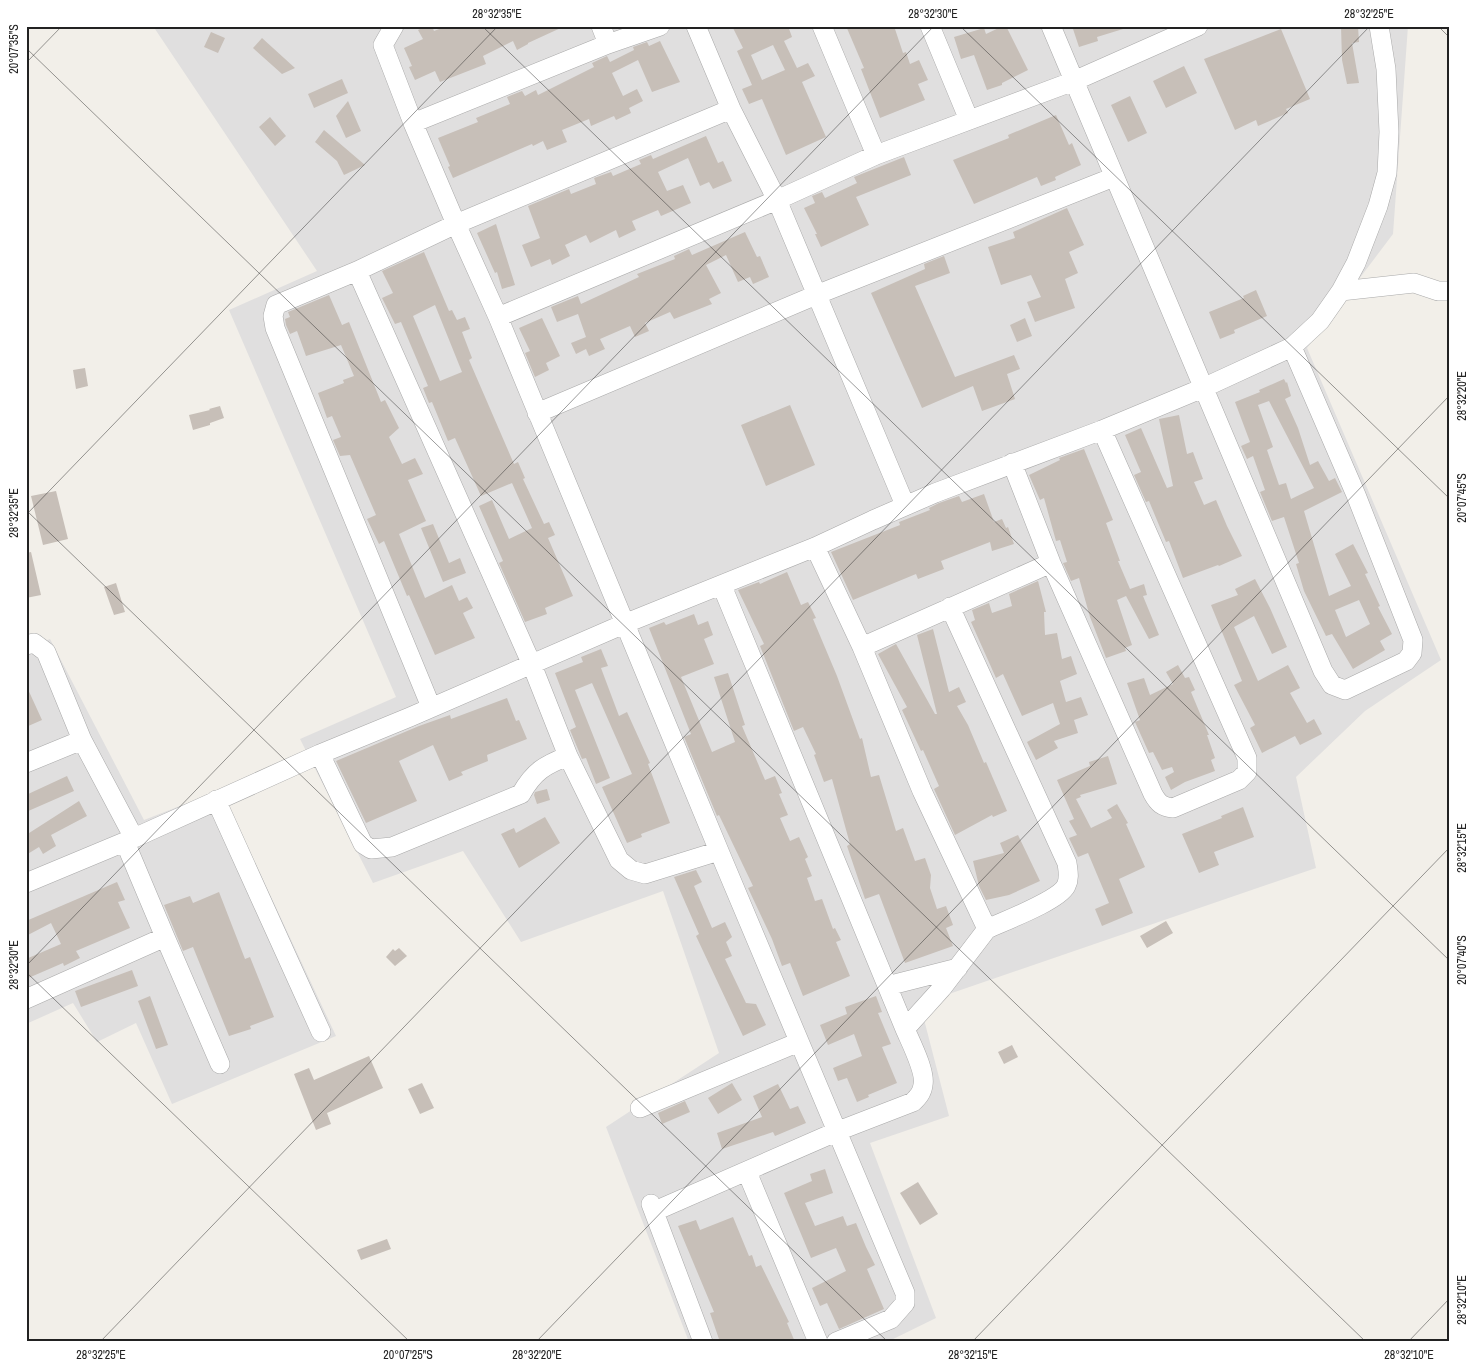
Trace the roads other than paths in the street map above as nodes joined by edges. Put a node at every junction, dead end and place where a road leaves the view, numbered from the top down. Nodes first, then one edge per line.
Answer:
1 (394, 26) edge
2 (601, 26) edge
3 (660, 26) edge
4 (696, 26) edge
5 (822, 26) edge
6 (930, 26) edge
7 (1051, 26) edge
8 (1198, 26) edge
9 (1379, 26) edge
10 (1167, 33) edge
11 (608, 44) junction
12 (1074, 81) junction
13 (731, 109) junction
14 (969, 120) junction
15 (414, 124) junction
16 (876, 155) junction
17 (1114, 177) junction
18 (777, 200) junction
19 (456, 224) junction
20 (357, 271) junction
21 (1342, 291) junction
22 (1450, 291) edge
23 (816, 295) junction
24 (498, 317) junction
25 (1292, 347) junction
26 (1203, 388) junction
27 (537, 413) junction
28 (1102, 430) junction
29 (1012, 463) junction
30 (906, 505) junction
31 (815, 548) junction
32 (1051, 563) junction
33 (722, 586) junction
34 (950, 606) junction
35 (624, 624) junction
36 (26, 645) edge
37 (862, 647) junction
38 (532, 665) junction
39 (431, 706) junction
40 (82, 740) junction
41 (320, 754) junction
42 (568, 756) junction
43 (26, 763) edge
44 (216, 800) junction
45 (129, 840) junction
46 (719, 851) junction
47 (26, 883) edge
48 (987, 929) junction
49 (164, 937) junction
50 (958, 968) junction
51 (888, 986) junction
52 (26, 999) edge
53 (905, 1029) junction
54 (321, 1032) dead end
55 (799, 1042) junction
56 (220, 1064) dead end
57 (640, 1108) dead end
58 (838, 1131) junction
59 (746, 1172) junction
60 (703, 1342) edge
61 (818, 1342) edge
62 (836, 1342) edge

1 - 15 street
2 - 11 street
3 - 11 street
4 - 13 street
5 - 16 street
6 - 14 street
7 - 12 street
8 - 10 street
9 - 21 street
10 - 12 street
11 - 15 street
12 - 14 street
12 - 17 street
13 - 18 street
13 - 19 street
14 - 16 street
15 - 19 street
16 - 18 street
17 - 23 street
17 - 26 street
18 - 23 street
18 - 24 street
19 - 20 street
19 - 24 street
20 - 38 street
20 - 39 street
21 - 22 street
21 - 25 street
23 - 27 street
23 - 30 street
24 - 27 street
25 - 26 street
25 - 26 street
26 - 28 street
27 - 35 street
28 - 29 street
28 - 32 street
29 - 30 street
29 - 32 street
30 - 31 street
31 - 33 street
31 - 37 street
32 - 34 street
33 - 35 street
33 - 51 street
34 - 37 street
34 - 48 street
35 - 38 street
35 - 46 street
36 - 40 street
37 - 48 street
38 - 39 street
38 - 42 street
39 - 41 street
40 - 43 street
40 - 45 street
41 - 42 street
41 - 44 street
42 - 46 street
44 - 45 street
44 - 54 street
45 - 47 street
45 - 49 street
46 - 55 street
48 - 50 street
49 - 52 street
49 - 56 street
50 - 51 street
50 - 53 street
51 - 53 street
53 - 58 street
55 - 57 street
55 - 58 street
58 - 59 street
58 - 62 street
59 - 60 street
59 - 61 street

